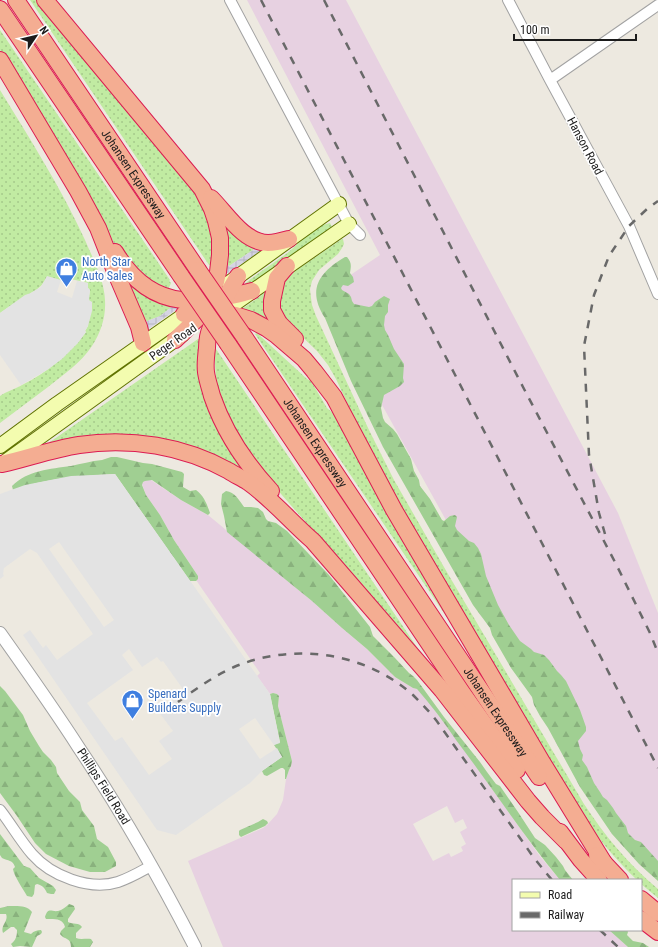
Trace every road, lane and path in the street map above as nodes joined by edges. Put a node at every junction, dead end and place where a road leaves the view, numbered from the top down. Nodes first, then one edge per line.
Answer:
1 (16, 0) edge
2 (45, 0) edge
3 (230, 0) edge
4 (508, 0) edge
5 (658, 4) edge
6 (0, 9) edge
7 (0, 60) edge
8 (550, 80) junction
9 (202, 189) junction
10 (339, 204) junction
11 (349, 224) junction
12 (98, 228) junction
13 (360, 235) dead end
14 (289, 239) junction
15 (287, 266) junction
16 (238, 276) junction
17 (252, 291) junction
18 (658, 294) edge
19 (226, 296) junction
20 (210, 307) junction
21 (184, 314) joint
22 (175, 340) joint
23 (143, 343) junction
24 (334, 397) junction
25 (0, 446) edge
26 (1, 465) edge
27 (313, 541) junction
28 (0, 633) edge
29 (0, 810) edge
30 (566, 841) junction
31 (604, 864) junction
32 (151, 866) junction
33 (598, 879) edge
34 (619, 879) edge
35 (642, 900) edge
36 (658, 913) edge
37 (642, 920) edge
38 (658, 932) edge
39 (195, 947) edge

1 - 31 highway, Johansen Expressway, bridge
2 - 9 highway
3 - 10 street
4 - 8 street, Hanson Road
5 - 8 street
6 - 30 highway, Johansen Expressway, bridge
7 - 12 highway
8 - 18 street, Hanson Road
9 - 14 highway
9 - 20 highway
10 - 11 street
10 - 14 main road
11 - 13 street
11 - 15 main road
12 - 20 highway
12 - 23 highway
14 - 16 main road
15 - 17 main road
15 - 24 highway
16 - 19 highway
16 - 20 main road
17 - 19 highway
17 - 20 main road
19 - 20 highway
20 - 21 highway
20 - 22 highway
20 - 24 highway
20 - 27 highway
21 - 23 main road, Peger Road
22 - 26 main road, Peger Road
23 - 25 main road, Peger Road
24 - 31 highway
26 - 27 highway
27 - 30 highway
28 - 32 street, Phillips Field Road
29 - 32 street
30 - 33 highway, Johansen Expressway
31 - 34 highway, Johansen Expressway
32 - 39 street, Phillips Field Road
35 - 36 highway
37 - 38 highway

